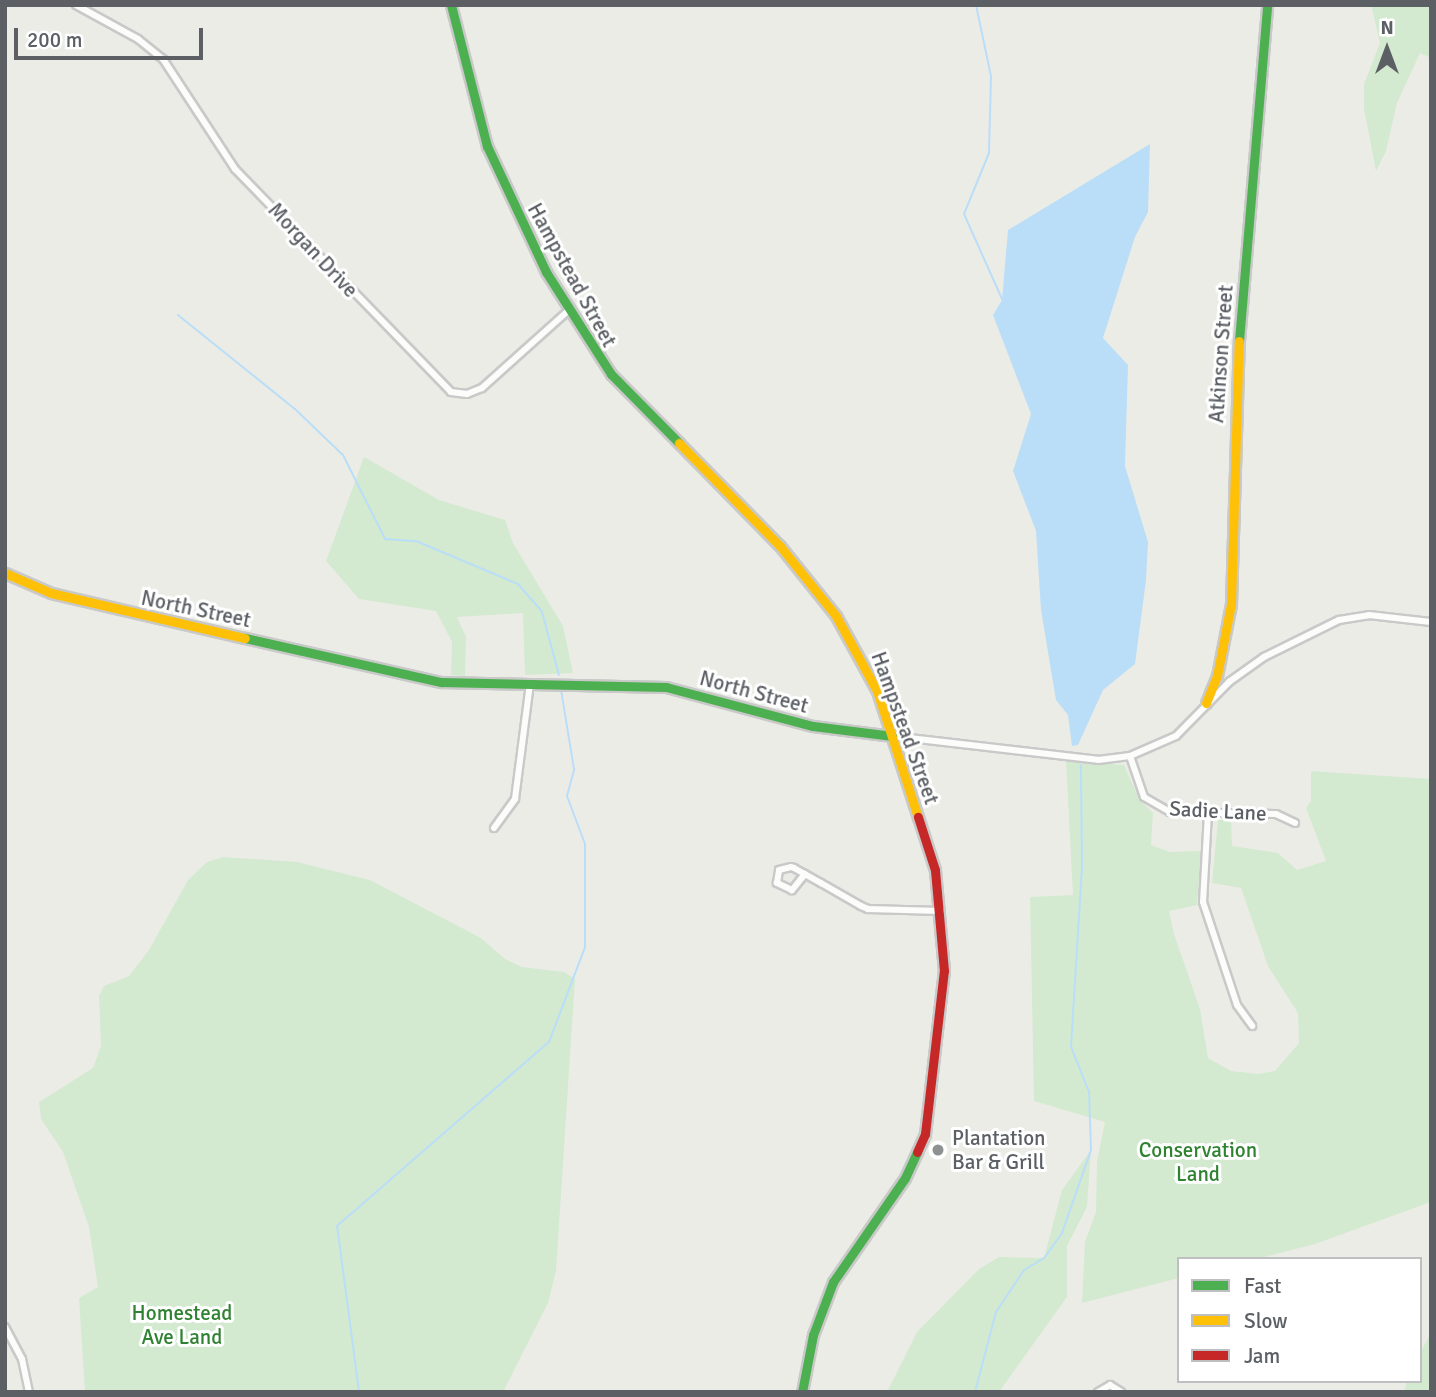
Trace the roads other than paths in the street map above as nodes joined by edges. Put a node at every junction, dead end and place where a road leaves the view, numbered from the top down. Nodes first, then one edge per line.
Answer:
1 (76, 5) edge
2 (451, 5) edge
3 (1267, 5) edge
4 (569, 310) junction
5 (5, 573) edge
6 (1431, 622) edge
7 (530, 683) junction
8 (1206, 703) junction
9 (892, 736) junction
10 (1130, 757) junction
11 (1208, 813) junction
12 (1295, 824) dead end
13 (494, 828) dead end
14 (805, 874) junction
15 (941, 911) junction
16 (1252, 1026) dead end
17 (5, 1327) edge
18 (29, 1392) edge
19 (802, 1392) edge
20 (1098, 1392) edge
21 (1121, 1392) edge

1 - 4 street, Morgan Drive
2 - 4 street, Hampstead Street
3 - 8 street, Atkinson Street
4 - 9 street, Hampstead Street
5 - 7 street, North Street
6 - 8 street, North Street
7 - 9 street, North Street
7 - 13 street
8 - 10 street, North Street
9 - 10 street, North Street
9 - 15 street, Hampstead Street
10 - 11 street, Sadie Lane
11 - 12 street, Sadie Lane
11 - 16 street
14 - 14 street
14 - 15 street
15 - 19 street, Hampstead Street
17 - 18 street
20 - 21 street

